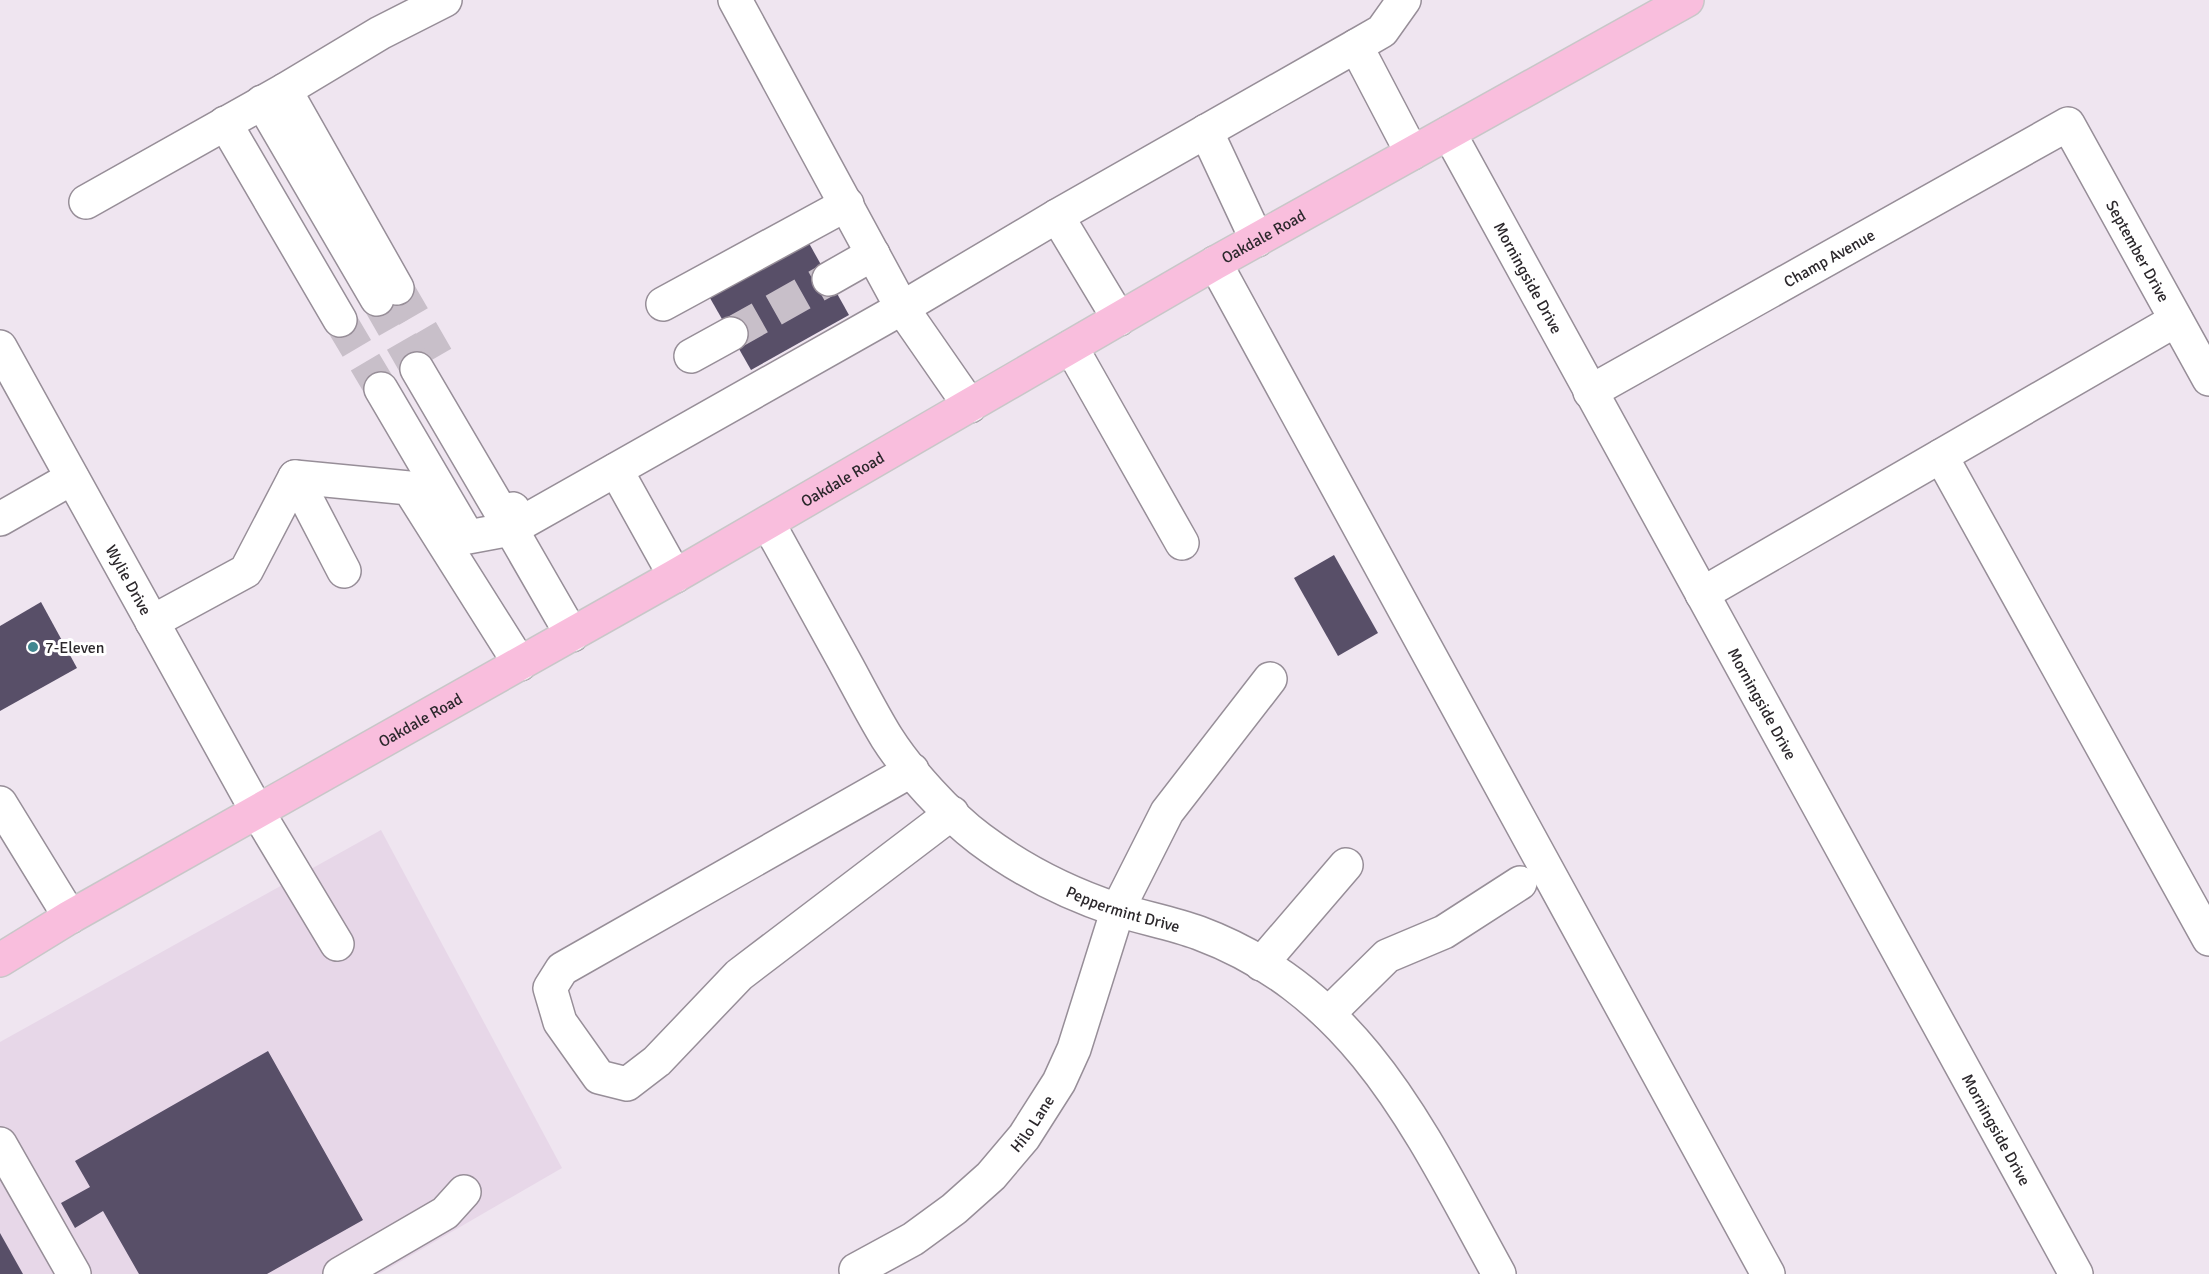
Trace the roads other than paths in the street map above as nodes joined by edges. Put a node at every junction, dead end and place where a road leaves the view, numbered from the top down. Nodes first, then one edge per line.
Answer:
1 (444, 0) edge
2 (735, 0) edge
3 (1404, 0) edge
4 (1687, 0) edge
5 (1356, 46) junction
6 (253, 107) junction
7 (2068, 124) joint
8 (1206, 131) junction
9 (1449, 133) junction
10 (1412, 153) junction
11 (86, 201) dead end
12 (847, 204) junction
13 (1058, 216) junction
14 (1257, 240) junction
15 (873, 255) junction
16 (1215, 263) junction
17 (829, 279) tunnel mouth
18 (663, 304) dead end
19 (902, 308) junction
20 (1119, 320) junction
21 (2176, 320) junction
22 (730, 333) tunnel mouth
23 (0, 347) edge
24 (1071, 347) junction
25 (691, 357) dead end
26 (2209, 379) edge
27 (1590, 392) junction
28 (970, 406) junction
29 (1941, 456) junction
30 (616, 470) junction
31 (295, 477) junction
32 (72, 478) junction
33 (0, 519) edge
34 (768, 523) junction
35 (511, 529) junction
36 (1182, 543) dead end
37 (344, 571) dead end
38 (675, 576) junction
39 (1702, 594) junction
40 (152, 622) junction
41 (572, 635) junction
42 (520, 664) junction
43 (1270, 680) dead end
44 (912, 770) junction
45 (0, 803) edge
46 (257, 811) junction
47 (952, 813) junction
48 (1346, 865) dead end
49 (1520, 883) dead end
50 (1118, 909) junction
51 (70, 917) junction
52 (2209, 939) edge
53 (338, 944) dead end
54 (0, 960) edge
55 (1261, 964) junction
56 (1328, 1014) junction
57 (0, 1144) edge
58 (464, 1191) dead end
59 (858, 1272) edge
60 (74, 1274) edge
61 (340, 1274) edge
62 (1499, 1274) edge
63 (1768, 1274) edge
64 (2076, 1274) edge

1 - 6 street
2 - 12 street
3 - 5 street
4 - 9 main road, Oakdale Road
5 - 8 street
5 - 10 street
6 - 6 street
6 - 11 street
7 - 21 street, September Drive
7 - 27 street, Champ Avenue
8 - 13 street
8 - 14 street
9 - 10 main road, Oakdale Road
9 - 27 street, Morningside Drive
10 - 14 main road, Oakdale Road
12 - 15 street
12 - 18 street
13 - 19 street
13 - 20 street
14 - 16 main road, Oakdale Road
15 - 17 street
15 - 19 street
16 - 20 main road, Oakdale Road
16 - 63 street
19 - 28 street
19 - 30 street
20 - 24 main road, Oakdale Road
21 - 26 street, September Drive
21 - 29 street
22 - 25 street
23 - 32 street, Wylie Drive
24 - 28 main road, Oakdale Road
24 - 36 street
27 - 39 street, Morningside Drive
28 - 34 main road, Oakdale Road
29 - 39 street
29 - 52 street
30 - 35 street
30 - 38 street
31 - 37 street
31 - 40 street
31 - 42 street
32 - 33 street
32 - 40 street, Wylie Drive
34 - 38 main road, Oakdale Road
34 - 44 street, Peppermint Drive
35 - 35 street
35 - 41 street
38 - 41 main road, Oakdale Road
39 - 64 street, Morningside Drive
40 - 46 street, Wylie Drive
41 - 42 main road, Oakdale Road
42 - 46 main road, Oakdale Road
43 - 50 street, Hilo Lane
44 - 47 street, Peppermint Drive
44 - 47 street
45 - 51 street
46 - 51 main road, Oakdale Road
46 - 53 street, Wylie Drive
47 - 50 street, Peppermint Drive
48 - 55 street
49 - 56 street
50 - 55 street, Peppermint Drive
50 - 59 street, Hilo Lane
51 - 54 main road, Oakdale Road
55 - 56 street, Peppermint Drive
56 - 62 street, Peppermint Drive
57 - 60 street
58 - 61 street

